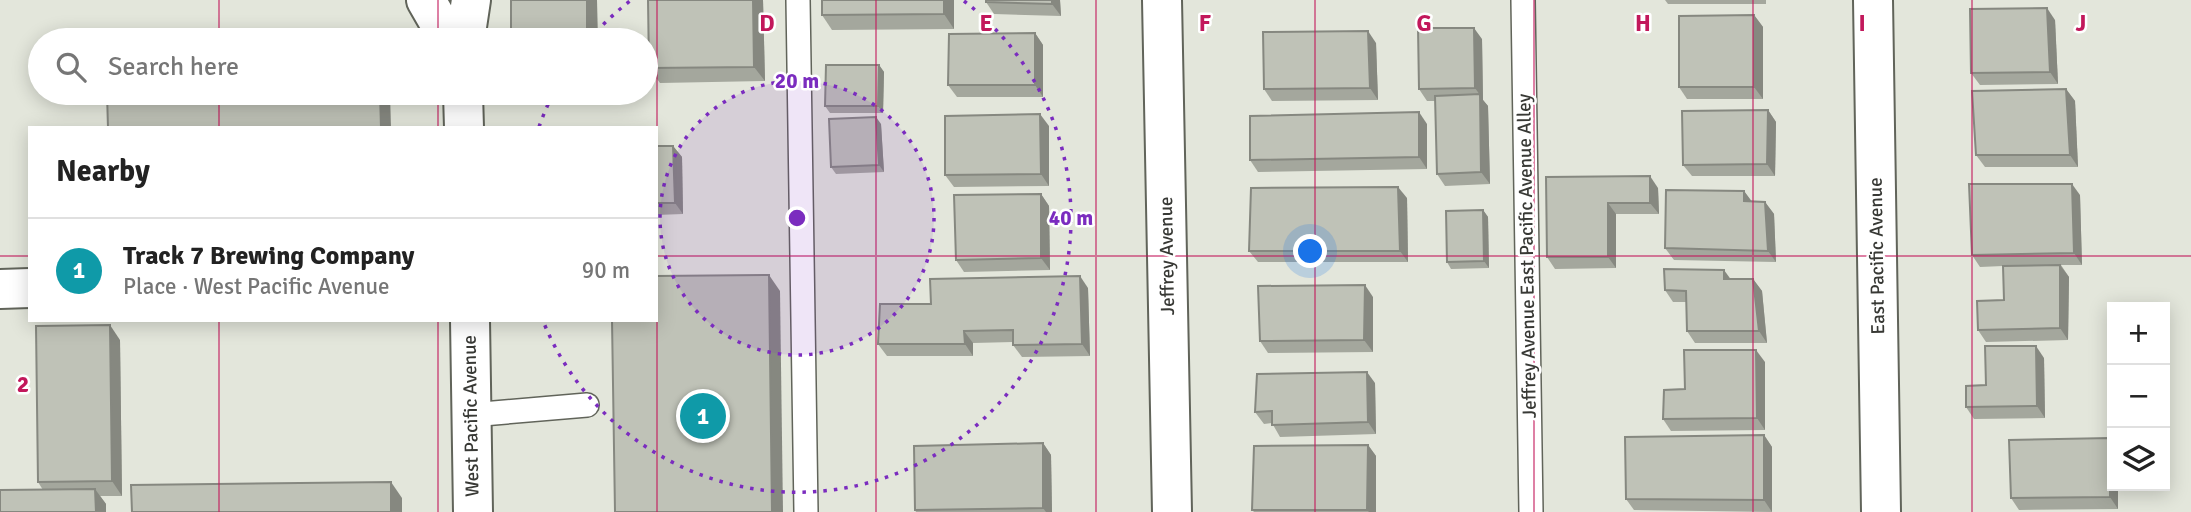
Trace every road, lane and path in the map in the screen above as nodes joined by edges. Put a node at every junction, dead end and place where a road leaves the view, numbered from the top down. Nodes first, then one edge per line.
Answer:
1 (426, 0) edge
2 (471, 0) edge
3 (798, 0) edge
4 (1163, 0) edge
5 (1523, 0) edge
6 (1872, 0) edge
7 (442, 28) edge
8 (467, 28) edge
9 (463, 105) edge
10 (464, 126) edge
11 (28, 288) edge
12 (0, 289) edge
13 (470, 322) edge
14 (587, 405) dead end
15 (471, 415) junction
16 (473, 512) edge
17 (806, 512) edge
18 (1172, 512) edge
19 (1531, 512) edge
20 (1881, 512) edge

1 - 7 street
2 - 8 street
3 - 17 lane
4 - 18 street, Jeffrey Avenue
5 - 19 lane, Jeffrey Avenue East Pacific Avenue Alley
6 - 20 street, East Pacific Avenue
9 - 10 street
11 - 12 street
13 - 15 street, West Pacific Avenue
14 - 15 lane
15 - 16 street, West Pacific Avenue

